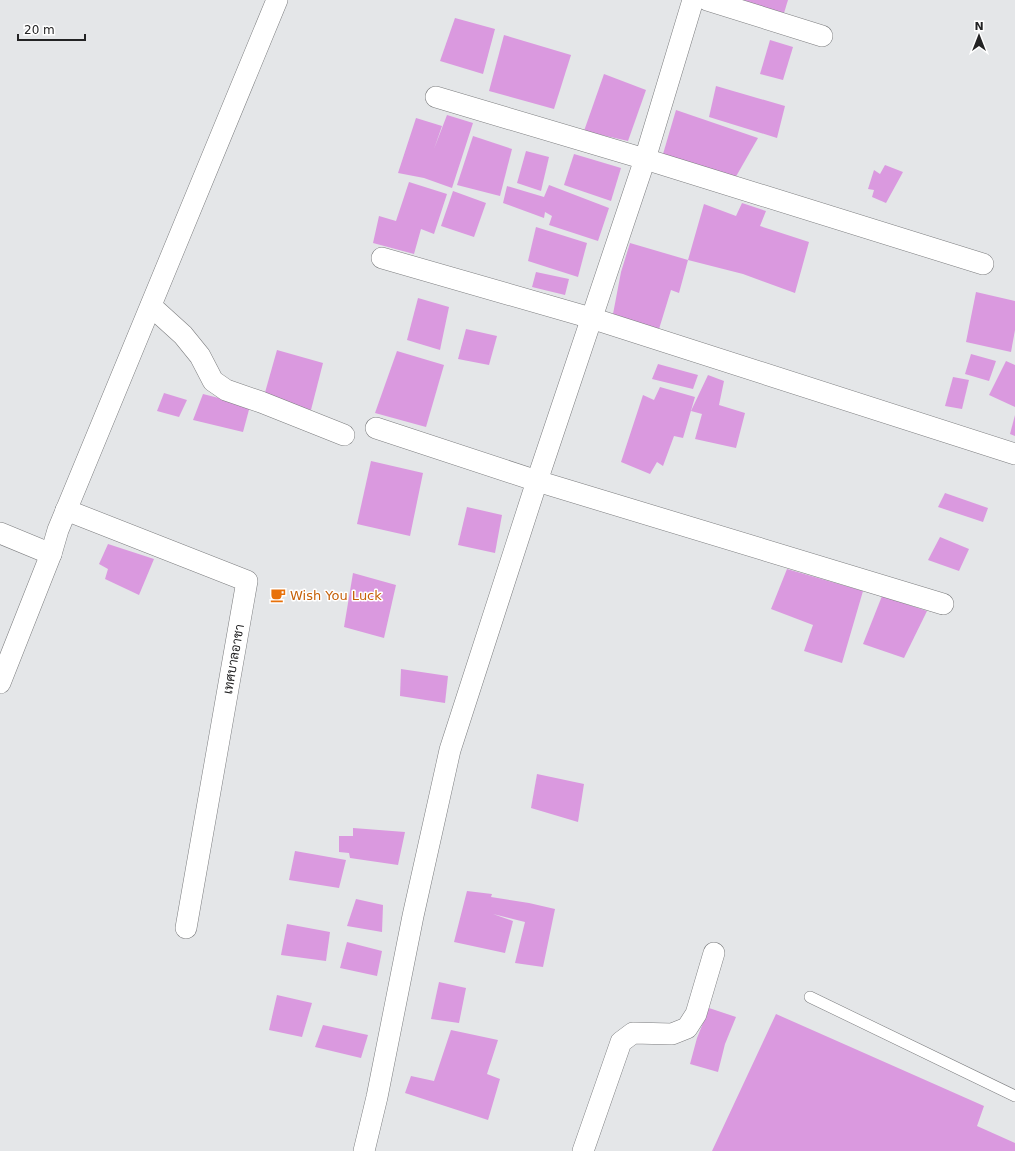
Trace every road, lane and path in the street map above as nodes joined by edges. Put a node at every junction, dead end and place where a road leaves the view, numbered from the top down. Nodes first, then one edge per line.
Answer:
1 (277, 0) edge
2 (693, 0) edge
3 (707, 0) edge
4 (822, 36) dead end
5 (436, 97) dead end
6 (645, 159) junction
7 (382, 258) dead end
8 (983, 264) dead end
9 (151, 306) junction
10 (591, 318) junction
11 (376, 428) dead end
12 (344, 435) dead end
13 (1015, 454) edge
14 (537, 480) junction
15 (66, 510) junction
16 (0, 533) edge
17 (51, 554) junction
18 (943, 604) dead end
19 (0, 683) edge
20 (186, 928) dead end
21 (714, 954) dead end
22 (810, 997) dead end
23 (1015, 1096) edge
24 (364, 1151) edge
25 (582, 1151) edge

1 - 9 street
2 - 6 street
3 - 4 street
5 - 6 street
6 - 8 street
6 - 10 street
7 - 10 street
9 - 12 street
9 - 15 street
10 - 13 street
10 - 14 street
11 - 14 street
14 - 18 street
14 - 24 street
15 - 17 street
15 - 20 street, เทศบาลอาชา
16 - 17 street
17 - 19 street
21 - 25 street
22 - 23 lane

